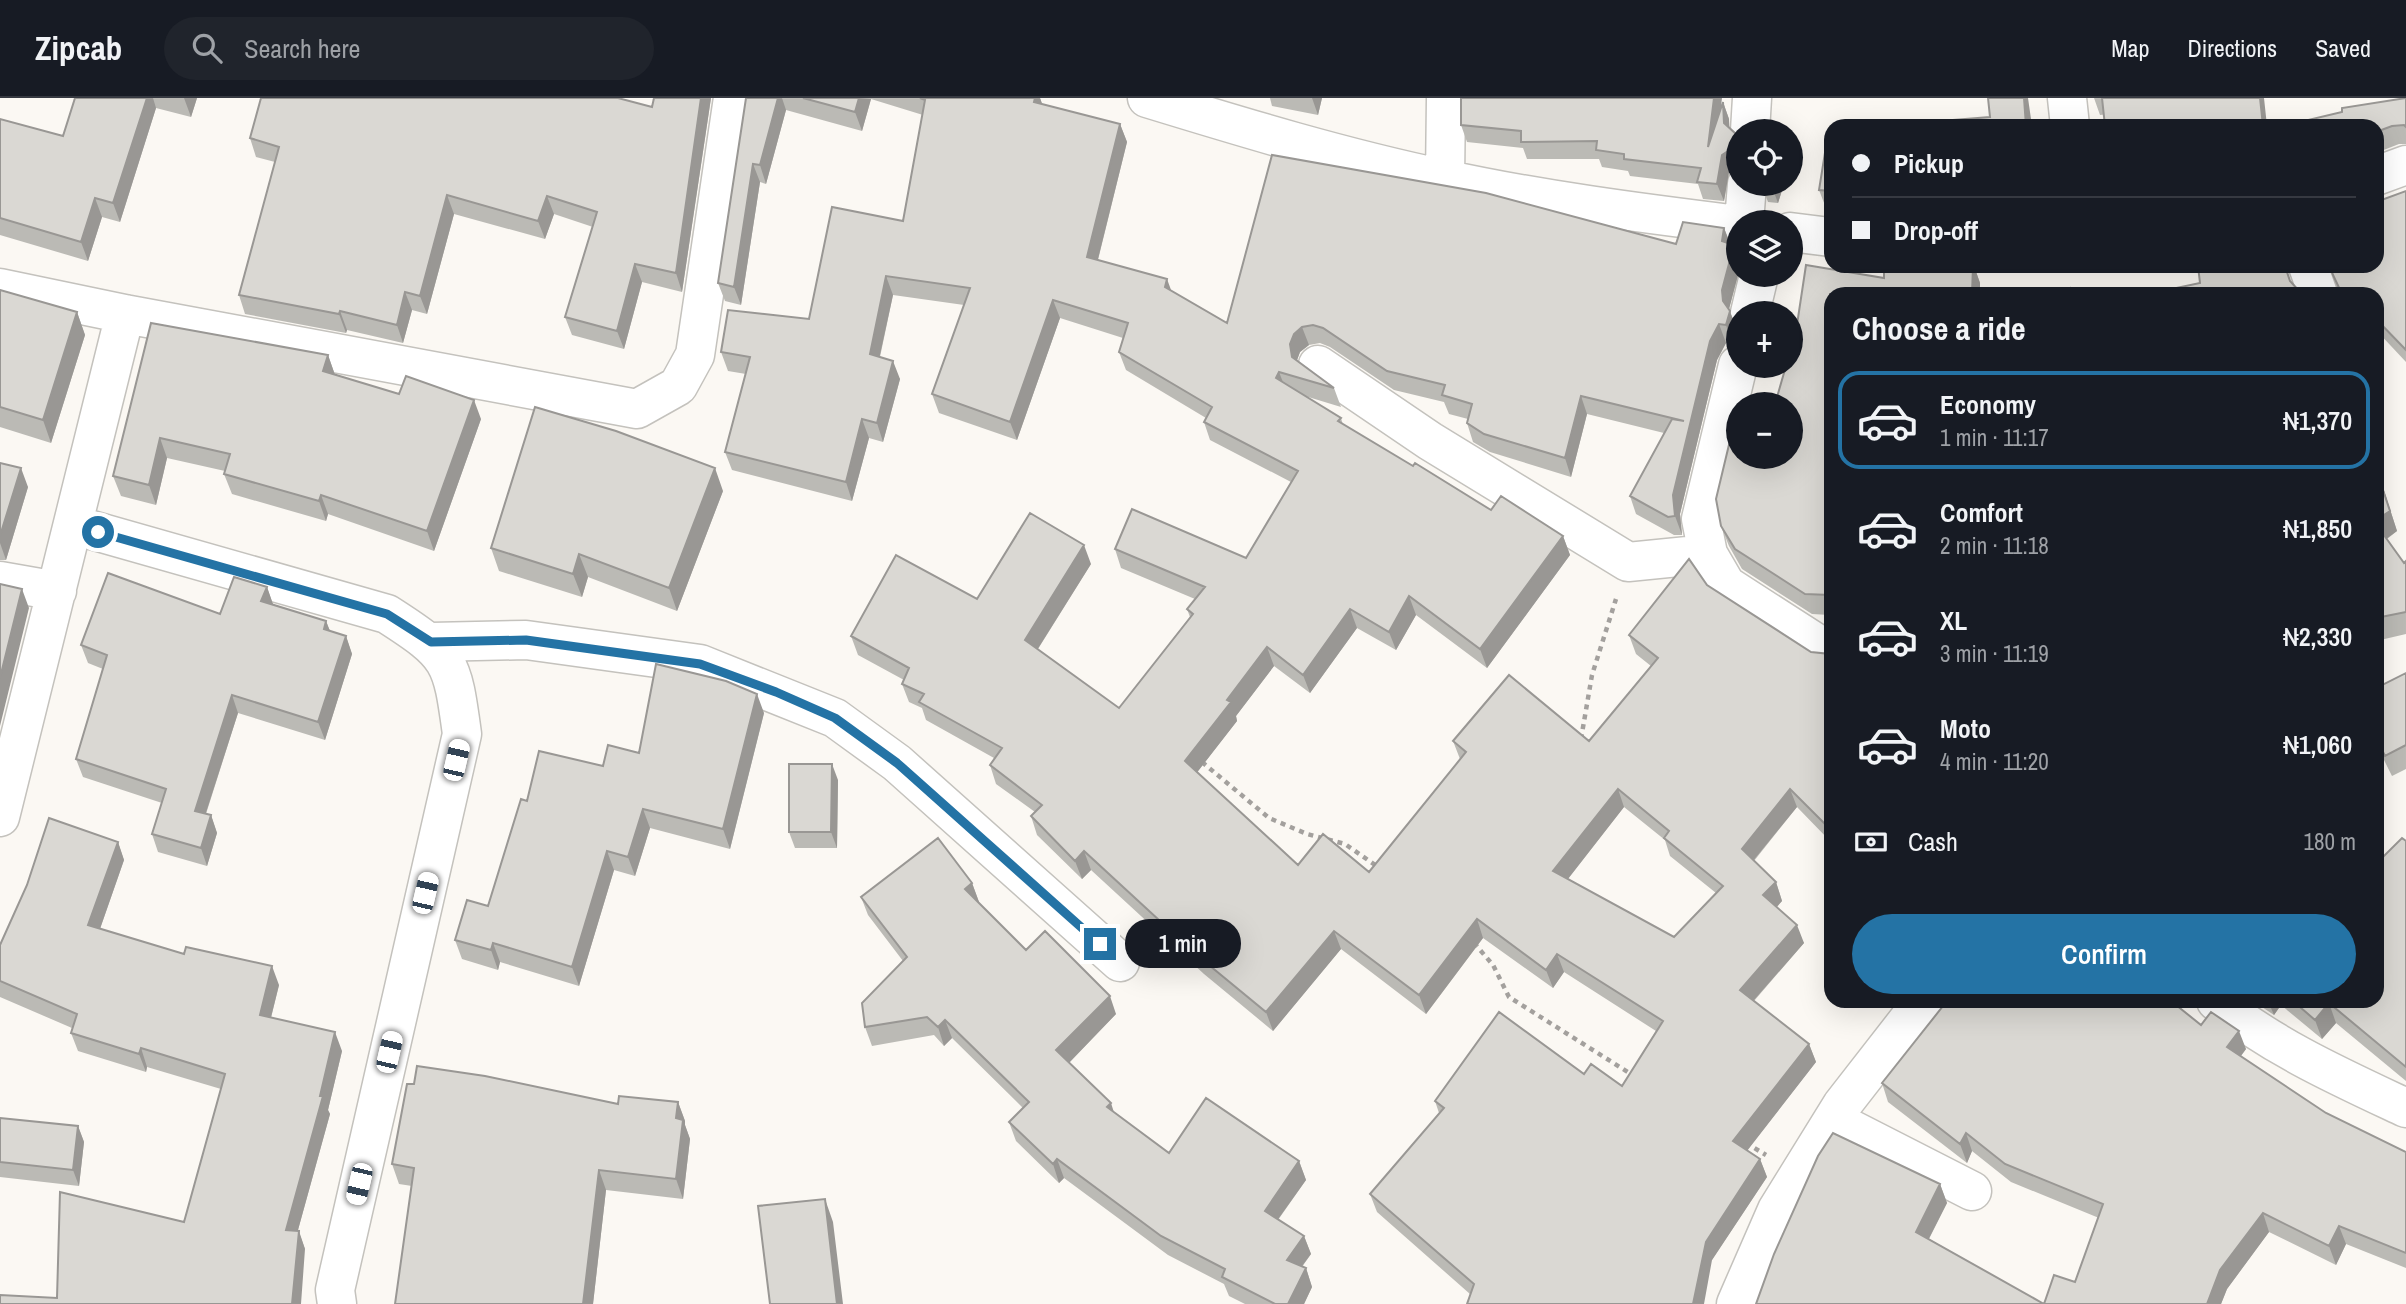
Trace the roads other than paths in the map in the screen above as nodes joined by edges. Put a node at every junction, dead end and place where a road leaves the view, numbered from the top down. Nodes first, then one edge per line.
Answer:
1 (733, 98) edge
2 (1147, 98) edge
3 (1446, 98) edge
4 (1752, 98) edge
5 (2067, 98) edge
6 (1751, 119) edge
7 (2069, 119) edge
8 (2406, 165) edge
9 (2384, 173) edge
10 (1445, 180) junction
11 (1726, 223) edge
12 (1803, 234) edge
13 (1824, 236) edge
14 (0, 288) edge
15 (125, 314) junction
16 (1318, 365) dead end
17 (1735, 378) edge
18 (74, 525) junction
19 (1708, 554) junction
20 (0, 581) edge
21 (57, 591) junction
22 (431, 642) junction
23 (1824, 648) edge
24 (0, 817) edge
25 (1120, 962) dead end
26 (1918, 1008) edge
27 (2224, 1008) edge
28 (2406, 1108) edge
29 (1833, 1120) junction
30 (1972, 1191) dead end
31 (337, 1304) edge
32 (1736, 1304) edge

1 - 15 street
2 - 10 street
3 - 10 street
4 - 6 street
5 - 7 street
8 - 9 street
10 - 11 street
12 - 13 street
14 - 15 street
15 - 18 street
16 - 19 street
17 - 19 street
18 - 21 street
18 - 22 street
19 - 23 street
20 - 21 street
21 - 24 street
22 - 25 street
22 - 31 street
26 - 29 street
27 - 28 street
29 - 30 street
29 - 32 street

